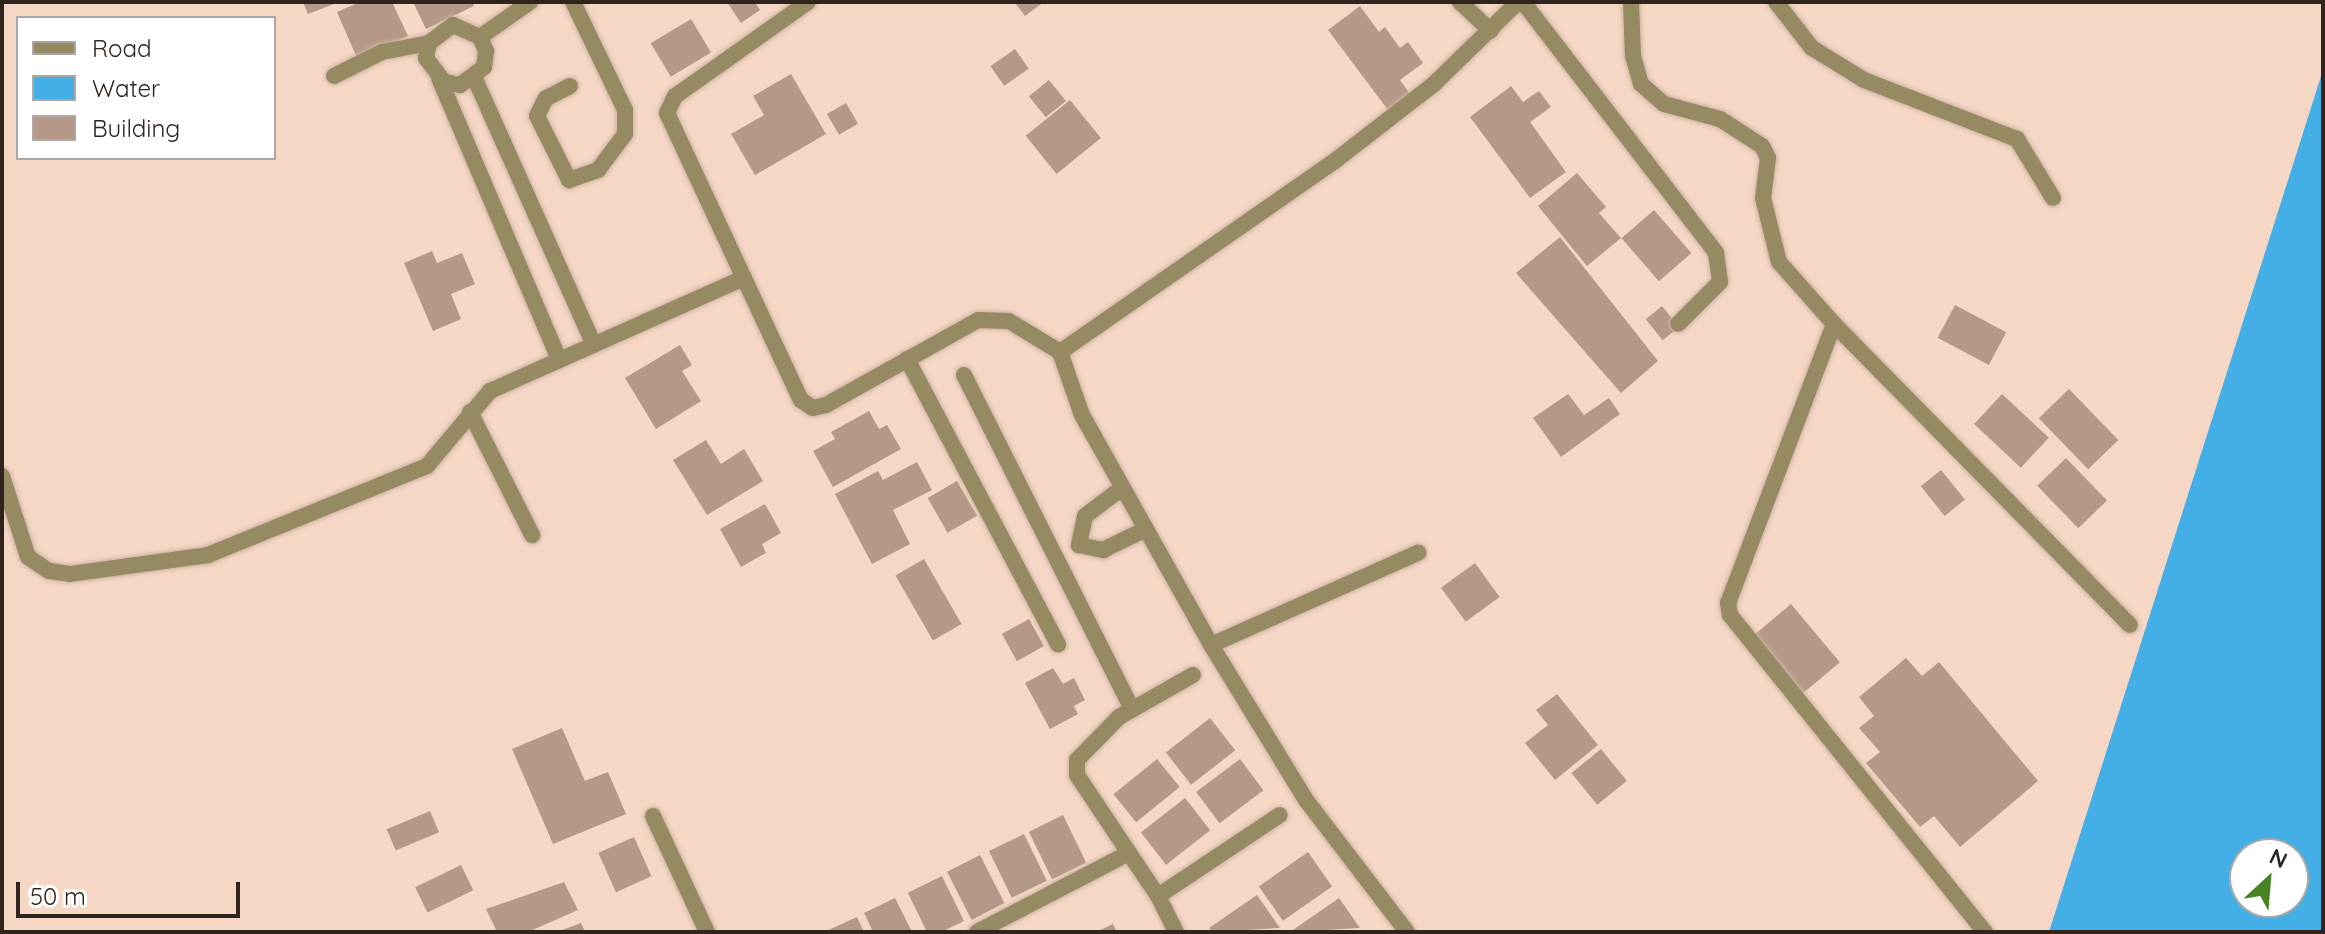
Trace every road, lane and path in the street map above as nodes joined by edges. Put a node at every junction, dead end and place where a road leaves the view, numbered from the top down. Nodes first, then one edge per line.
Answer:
1 (530, 2) edge
2 (573, 2) edge
3 (808, 2) edge
4 (1460, 2) edge
5 (1521, 2) edge
6 (1631, 2) edge
7 (1776, 2) edge
8 (1491, 31) junction
9 (480, 37) junction
10 (429, 43) junction
11 (334, 76) dead end
12 (439, 78) junction
13 (475, 79) junction
14 (570, 86) dead end
15 (2053, 198) dead end
16 (744, 278) junction
17 (1678, 324) dead end
18 (1834, 324) junction
19 (594, 345) junction
20 (1060, 352) junction
21 (559, 359) junction
22 (907, 359) junction
23 (964, 375) dead end
24 (470, 412) junction
25 (2, 476) edge
26 (1122, 488) junction
27 (1146, 529) junction
28 (532, 535) dead end
29 (1079, 545) junction
30 (1418, 553) dead end
31 (1056, 558) junction
32 (2130, 625) dead end
33 (1058, 644) dead end
34 (1211, 645) junction
35 (1193, 675) dead end
36 (1132, 709) junction
37 (1280, 815) dead end
38 (653, 816) dead end
39 (1129, 853) junction
40 (1158, 896) junction
41 (707, 932) edge
42 (977, 932) edge
43 (1176, 932) edge
44 (1407, 932) edge
45 (1985, 932) edge

1 - 9 street
2 - 14 street
3 - 16 street
4 - 8 street
5 - 8 street
5 - 17 street
6 - 18 street
7 - 15 street
8 - 20 street
9 - 10 street
9 - 13 street
10 - 11 street
10 - 12 street
12 - 13 street
12 - 21 street
13 - 19 street
16 - 19 street
16 - 22 street
18 - 32 street
18 - 45 street
19 - 21 street
20 - 22 street
20 - 26 street
21 - 24 street
22 - 33 street
23 - 31 street
24 - 25 street
24 - 28 street
26 - 27 street
26 - 29 street
27 - 29 street
27 - 34 street
29 - 31 street
30 - 34 street
31 - 36 street
34 - 44 street
35 - 36 street
36 - 39 street
37 - 40 street
38 - 41 street
39 - 40 street
39 - 42 street
40 - 43 street

